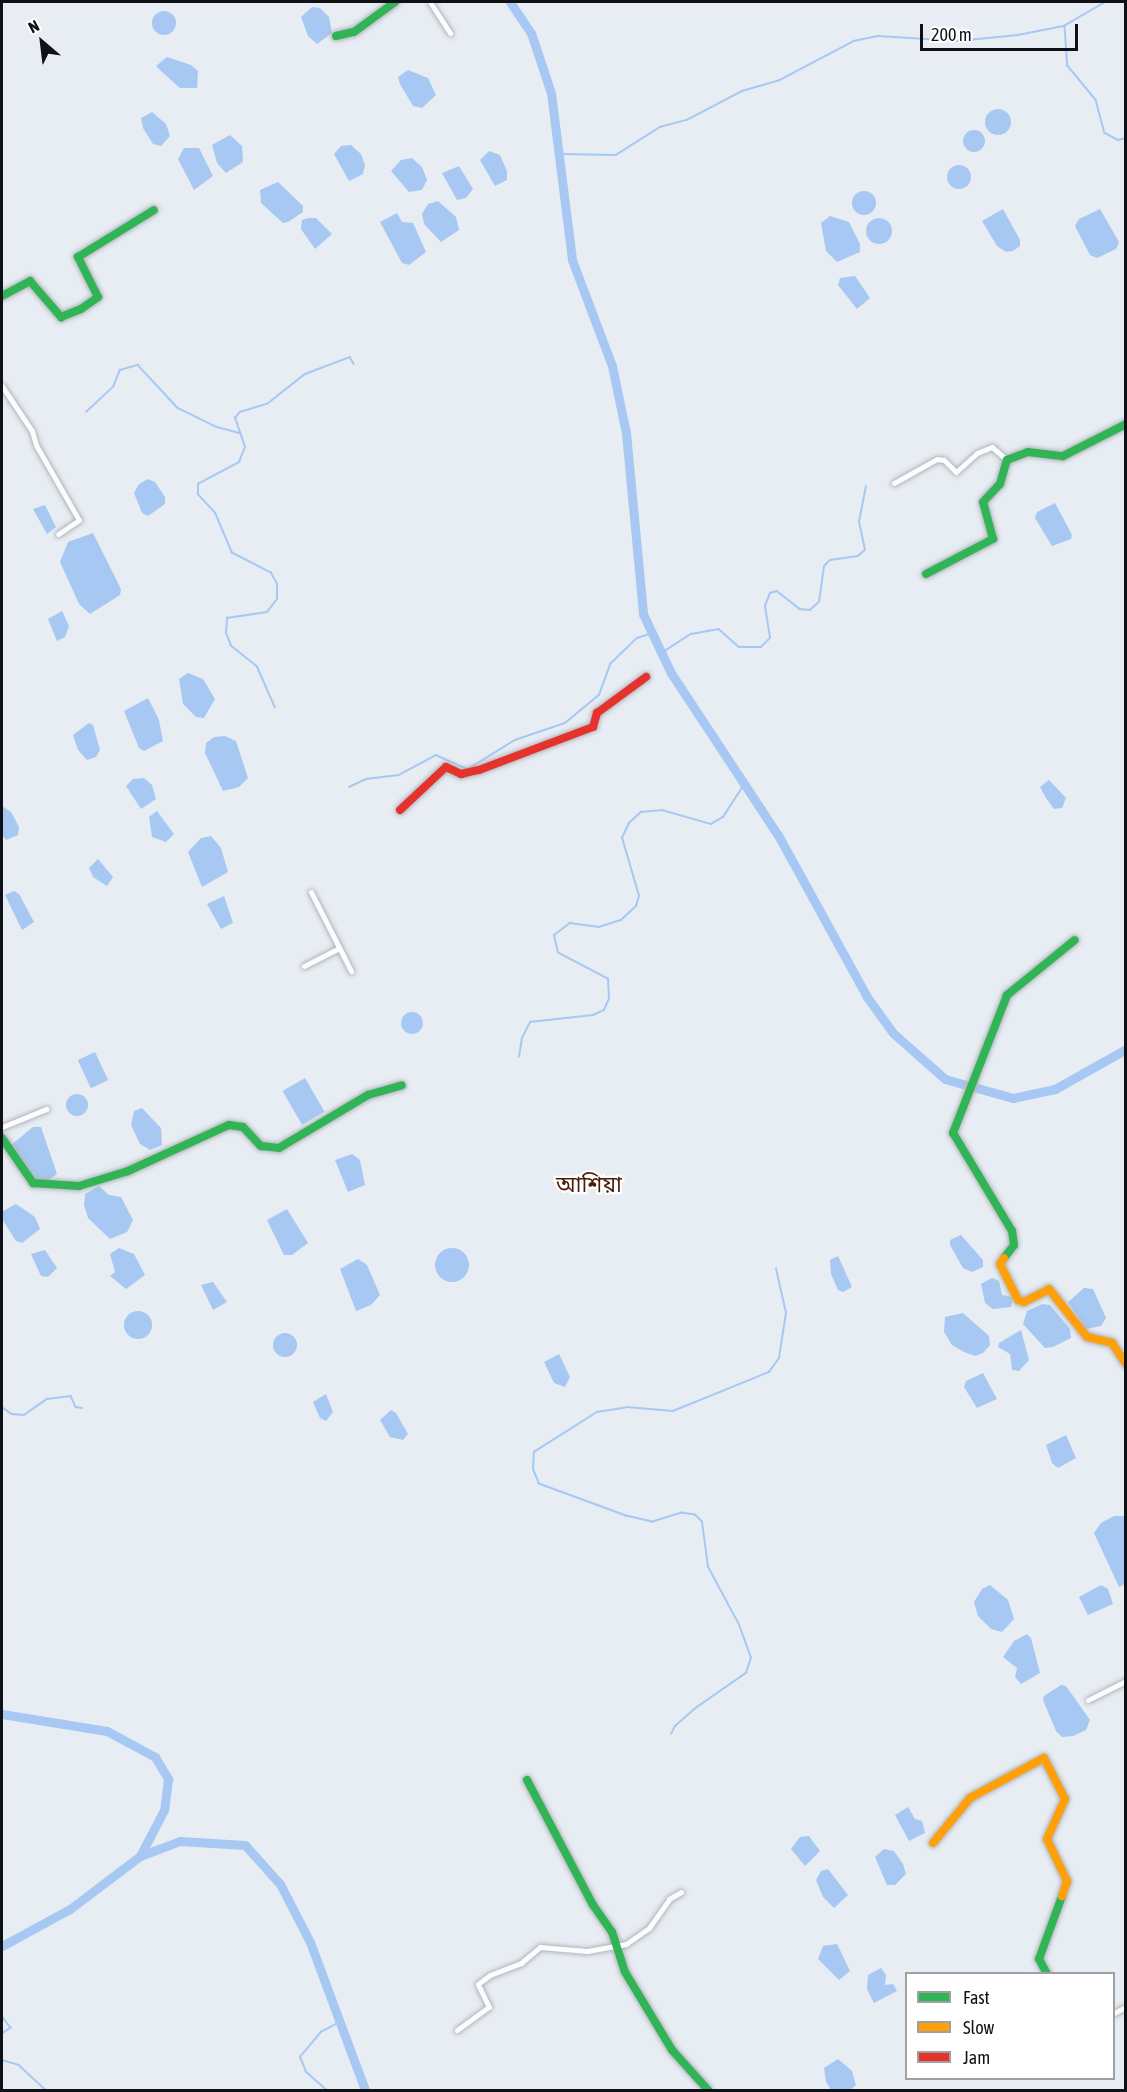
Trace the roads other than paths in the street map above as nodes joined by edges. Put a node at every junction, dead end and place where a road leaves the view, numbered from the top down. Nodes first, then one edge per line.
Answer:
1 (395, 2) edge
2 (432, 2) edge
3 (450, 33) dead end
4 (336, 36) dead end
5 (154, 210) dead end
6 (2, 296) edge
7 (2, 386) edge
8 (1125, 424) edge
9 (1007, 460) junction
10 (894, 483) dead end
11 (58, 534) dead end
12 (926, 574) dead end
13 (646, 677) dead end
14 (400, 810) dead end
15 (311, 892) dead end
16 (1075, 940) dead end
17 (338, 949) junction
18 (304, 966) dead end
19 (351, 971) dead end
20 (402, 1085) dead end
21 (46, 1109) dead end
22 (2, 1127) edge
23 (2, 1138) edge
24 (1125, 1364) edge
25 (1125, 1681) edge
26 (1088, 1700) dead end
27 (528, 1780) dead end
28 (933, 1843) dead end
29 (681, 1892) dead end
30 (615, 1947) junction
31 (1046, 1972) edge
32 (457, 2030) dead end
33 (708, 2091) edge

1 - 4 street
2 - 3 street
5 - 6 street
7 - 11 street
8 - 9 street
9 - 10 street
9 - 12 street
13 - 14 street
15 - 17 street
16 - 24 street
17 - 18 street
17 - 19 street
20 - 23 street
21 - 22 street
25 - 26 street
27 - 30 street
28 - 31 street
29 - 30 street
30 - 32 street
30 - 33 street

